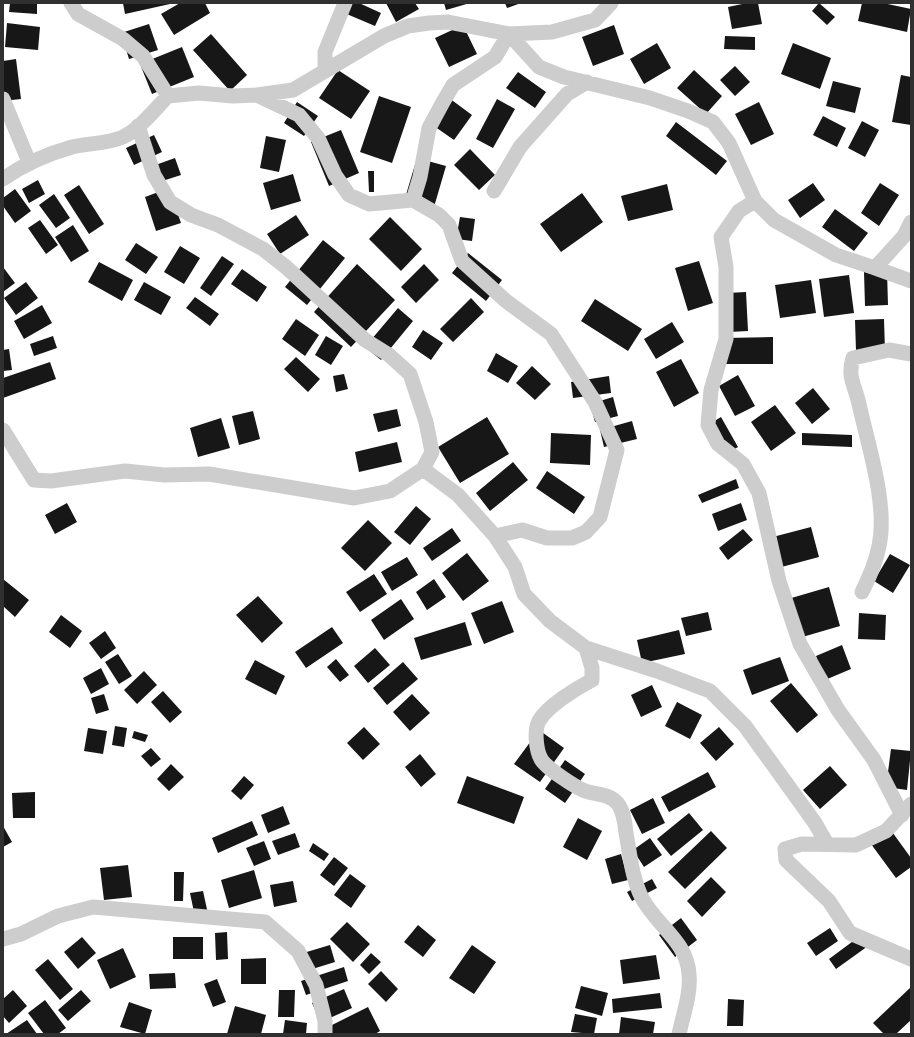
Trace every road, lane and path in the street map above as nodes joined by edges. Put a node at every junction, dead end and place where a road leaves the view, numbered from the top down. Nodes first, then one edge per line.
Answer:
1 (71, 3) edge
2 (345, 3) edge
3 (611, 3) edge
4 (509, 34) junction
5 (325, 71) junction
6 (587, 82) junction
7 (257, 95) junction
8 (168, 96) junction
9 (3, 99) edge
10 (138, 126) junction
11 (29, 162) junction
12 (3, 179) edge
13 (494, 191) dead end
14 (413, 200) junction
15 (755, 201) junction
16 (911, 222) edge
17 (875, 268) junction
18 (911, 281) edge
19 (911, 354) edge
20 (3, 430) edge
21 (422, 470) junction
22 (495, 536) junction
23 (862, 592) dead end
24 (586, 648) junction
25 (906, 809) edge
26 (827, 844) junction
27 (3, 939) edge
28 (911, 959) edge
29 (326, 1034) edge
30 (679, 1034) edge

1 - 8 street
2 - 5 street
3 - 4 street
4 - 5 street
4 - 6 street
4 - 14 street
5 - 7 street
6 - 13 street
6 - 15 street
7 - 8 street
7 - 14 street
8 - 10 street
9 - 11 street
10 - 11 street
10 - 21 street
11 - 12 street
14 - 22 street
15 - 17 street
15 - 25 street
16 - 17 street
17 - 18 street
19 - 23 street
20 - 21 street
21 - 22 street
22 - 24 street
24 - 26 street
24 - 30 street
25 - 26 street
26 - 28 street
27 - 29 street

